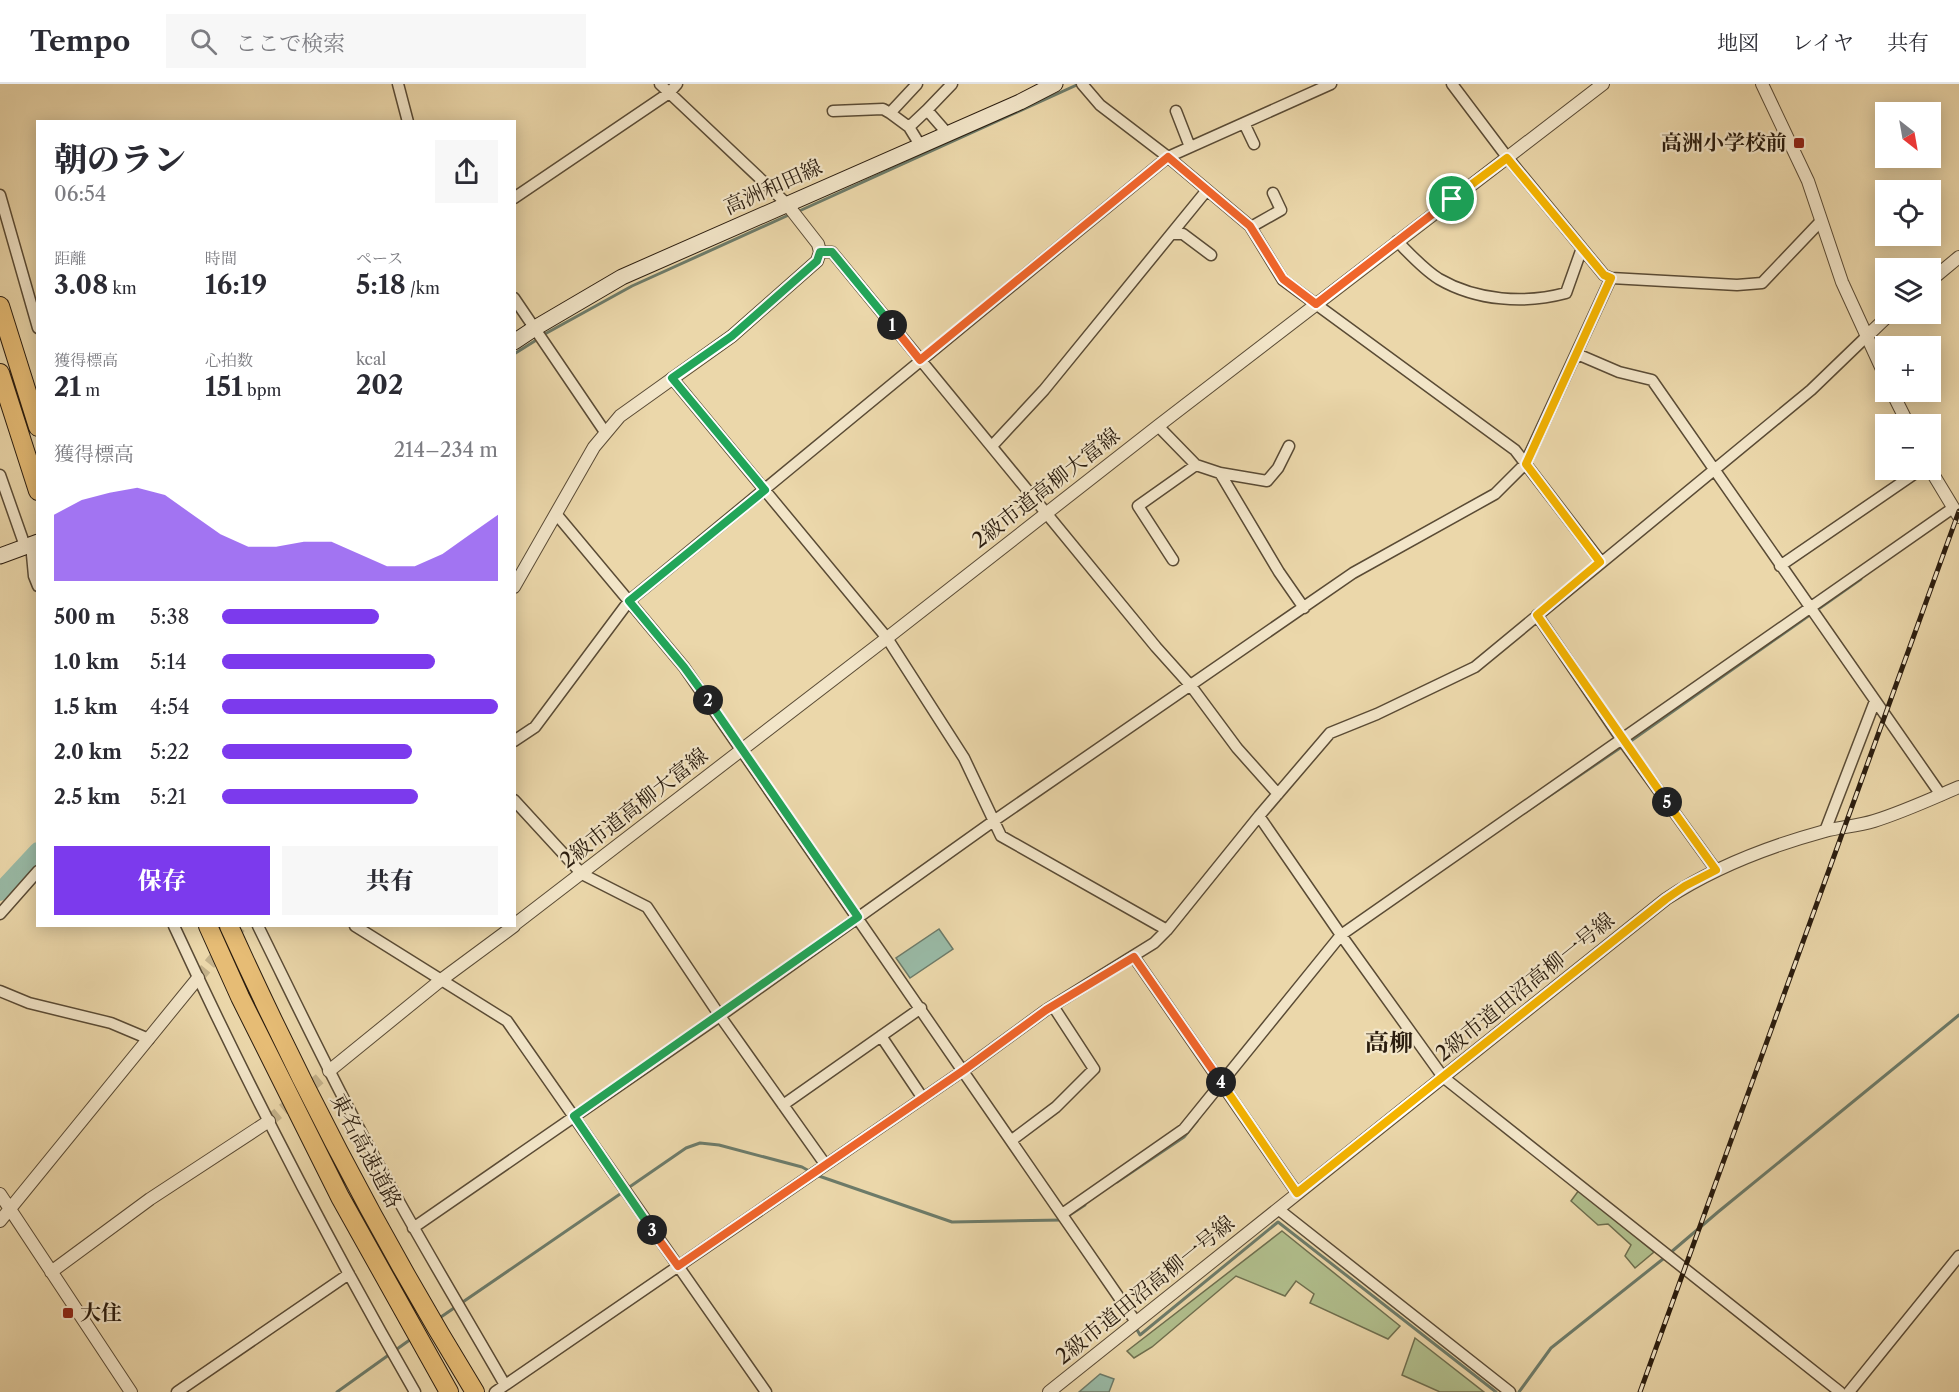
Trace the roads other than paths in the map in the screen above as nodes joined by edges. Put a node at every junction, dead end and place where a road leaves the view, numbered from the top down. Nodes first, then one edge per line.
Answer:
1 (398, 84) edge
2 (660, 84) edge
3 (917, 84) edge
4 (952, 84) edge
5 (1055, 84) edge
6 (1331, 84) edge
7 (1452, 84) edge
8 (1603, 84) edge
9 (1762, 84) edge
10 (673, 88) edge
11 (1086, 88) edge
12 (927, 110) junction
13 (832, 111) dead end
14 (1176, 111) dead end
15 (890, 112) junction
16 (407, 120) edge
17 (1244, 123) junction
18 (909, 127) junction
19 (947, 133) junction
20 (1254, 144) dead end
21 (920, 145) junction
22 (1190, 147) junction
23 (1168, 157) junction
24 (1507, 158) junction
25 (1207, 190) junction
26 (1273, 193) dead end
27 (0, 195) edge
28 (516, 197) edge
29 (786, 203) junction
30 (1821, 221) junction
31 (1251, 227) junction
32 (1173, 234) junction
33 (1398, 241) junction
34 (1582, 248) junction
35 (820, 252) junction
36 (1211, 255) dead end
37 (1959, 257) edge
38 (1941, 273) edge
39 (1611, 278) junction
40 (516, 301) edge
41 (1316, 304) junction
42 (0, 306) edge
43 (36, 321) edge
44 (1880, 324) edge
45 (535, 328) junction
46 (1866, 337) junction
47 (516, 341) edge
48 (1577, 354) junction
49 (1875, 355) edge
50 (920, 360) junction
51 (0, 373) edge
52 (672, 378) junction
53 (36, 421) edge
54 (1158, 426) junction
55 (605, 432) junction
56 (992, 446) junction
57 (1289, 446) dead end
58 (1526, 464) junction
59 (1196, 465) junction
60 (1714, 471) junction
61 (1220, 473) junction
62 (0, 475) edge
63 (1905, 480) edge
64 (1936, 480) edge
65 (36, 486) edge
66 (765, 490) junction
67 (1956, 513) edge
68 (1046, 514) junction
69 (556, 515) junction
70 (31, 544) edge
71 (0, 555) edge
72 (1173, 560) dead end
73 (1600, 562) junction
74 (1780, 566) junction
75 (519, 569) edge
76 (36, 581) edge
77 (629, 601) junction
78 (1304, 608) junction
79 (1810, 609) junction
80 (1537, 615) junction
81 (887, 638) junction
82 (1191, 686) junction
83 (1875, 701) junction
84 (516, 740) edge
85 (1622, 740) junction
86 (741, 749) junction
87 (1959, 787) edge
88 (1278, 794) junction
89 (1941, 795) junction
90 (516, 802) edge
91 (1259, 816) junction
92 (995, 820) junction
93 (1825, 831) junction
94 (1716, 870) junction
95 (36, 873) edge
96 (582, 874) junction
97 (0, 914) edge
98 (858, 917) junction
99 (516, 924) edge
100 (174, 927) edge
101 (208, 927) edge
102 (229, 927) edge
103 (258, 927) edge
104 (357, 927) edge
105 (511, 927) edge
106 (1167, 930) junction
107 (1341, 935) junction
108 (1134, 957) junction
109 (198, 978) junction
110 (441, 980) junction
111 (0, 991) edge
112 (1053, 1006) junction
113 (921, 1008) junction
114 (720, 1016) junction
115 (881, 1036) junction
116 (149, 1039) junction
117 (964, 1070) junction
118 (329, 1071) junction
119 (1443, 1077) junction
120 (1221, 1082) junction
121 (922, 1097) junction
122 (783, 1104) junction
123 (574, 1116) junction
124 (269, 1121) junction
125 (1012, 1140) junction
126 (825, 1164) junction
127 (1297, 1193) junction
128 (0, 1194) edge
129 (1278, 1209) junction
130 (11, 1210) junction
131 (1062, 1214) junction
132 (0, 1221) edge
133 (413, 1228) junction
134 (1959, 1256) edge
135 (678, 1266) junction
136 (51, 1272) junction
137 (349, 1274) junction
138 (1136, 1322) junction
139 (501, 1389) edge
140 (131, 1392) edge
141 (177, 1392) edge
142 (415, 1392) edge
143 (449, 1392) edge
144 (475, 1392) edge
145 (766, 1392) edge
146 (1049, 1392) edge
147 (1510, 1392) edge
148 (1840, 1392) edge
149 (1850, 1392) edge

1 - 16 street
2 - 10 street
3 - 15 street
4 - 12 street
5 - 19 main road, 高洲和田線
6 - 17 street
7 - 24 street
8 - 24 street, 2級市道高柳大富線
9 - 30 street
10 - 28 street
10 - 29 street
11 - 23 street
12 - 18 street
12 - 19 street
13 - 15 street
14 - 22 street
15 - 18 street
17 - 20 street
17 - 22 street
18 - 21 street
19 - 21 main road, 高洲和田線
21 - 29 main road, 高洲和田線
22 - 23 street
23 - 25 street
23 - 50 street
24 - 33 street, 2級市道高柳大富線
24 - 34 street
25 - 31 street
25 - 32 street
26 - 31 street
27 - 43 street
29 - 35 street
29 - 45 main road, 高洲和田線
30 - 39 street
30 - 46 street
31 - 41 street
32 - 36 street
32 - 56 street
33 - 34 street
33 - 41 street, 2級市道高柳大富線
34 - 39 street
35 - 50 street
35 - 52 street
37 - 38 street
39 - 48 street
40 - 45 street
41 - 54 street, 2級市道高柳大富線
41 - 58 street
42 - 53 highway
44 - 46 street
45 - 47 main road, 高洲和田線
45 - 55 street
46 - 49 street
46 - 60 street
48 - 58 street
48 - 60 street
50 - 56 street
50 - 66 street
51 - 65 highway
52 - 55 street
52 - 66 street
54 - 59 street
54 - 68 street, 2級市道高柳大富線
55 - 69 street
56 - 68 street
57 - 61 street
58 - 73 street
58 - 78 street
59 - 61 street
59 - 72 street
60 - 73 street
60 - 74 street
61 - 78 street
62 - 70 street
63 - 74 street
64 - 67 street
66 - 77 street
66 - 81 street
67 - 79 street
68 - 81 street, 2級市道高柳大富線
68 - 82 street
69 - 75 street
69 - 77 street
70 - 71 main road
70 - 76 street
73 - 80 street
74 - 79 street
77 - 84 street
77 - 86 street
78 - 82 street
79 - 83 street
79 - 85 street
80 - 85 street
80 - 88 street
81 - 86 street, 2級市道高柳大富線
81 - 92 street
82 - 88 street
82 - 92 street
83 - 89 street
83 - 93 street
85 - 94 street
85 - 107 street
86 - 96 street, 2級市道高柳大富線
86 - 98 street
87 - 89 street, 2級市道田沼高柳一号線
88 - 91 street
89 - 93 street, 2級市道田沼高柳一号線
90 - 96 street
91 - 106 street
91 - 107 street
92 - 98 street
92 - 106 street
93 - 94 street, 2級市道田沼高柳一号線
94 - 119 street, 2級市道田沼高柳一号線
95 - 97 street
96 - 99 street, 2級市道高柳大富線
96 - 114 street
98 - 113 street
98 - 114 street
100 - 109 street
101 - 143 highway, 東名高速道路
102 - 144 highway, 東名高速道路
103 - 118 street
104 - 110 street
105 - 110 street, 2級市道高柳大富線
106 - 108 street
107 - 119 street
107 - 120 street
108 - 112 street
108 - 120 street
109 - 116 street
109 - 124 street
110 - 118 street, 2級市道高柳大富線
110 - 123 street
111 - 116 street
112 - 117 street
112 - 125 street
113 - 115 street
113 - 117 street
114 - 122 street
114 - 123 street
115 - 121 street
115 - 122 street
116 - 130 street
117 - 121 street
117 - 125 street
118 - 133 street
119 - 127 street, 2級市道田沼高柳一号線
119 - 148 street
120 - 127 street
120 - 131 street
121 - 126 street
122 - 126 street
123 - 133 street
123 - 135 street
124 - 136 street
124 - 137 street
125 - 131 street
126 - 135 street
127 - 129 street, 2級市道田沼高柳一号線
128 - 130 street
129 - 138 street, 2級市道田沼高柳一号線
129 - 147 street
130 - 132 street
130 - 136 street
131 - 138 street
133 - 139 street
134 - 149 street
135 - 139 street
135 - 145 street
136 - 140 street
137 - 141 street
137 - 142 street
138 - 146 street, 2級市道田沼高柳一号線

